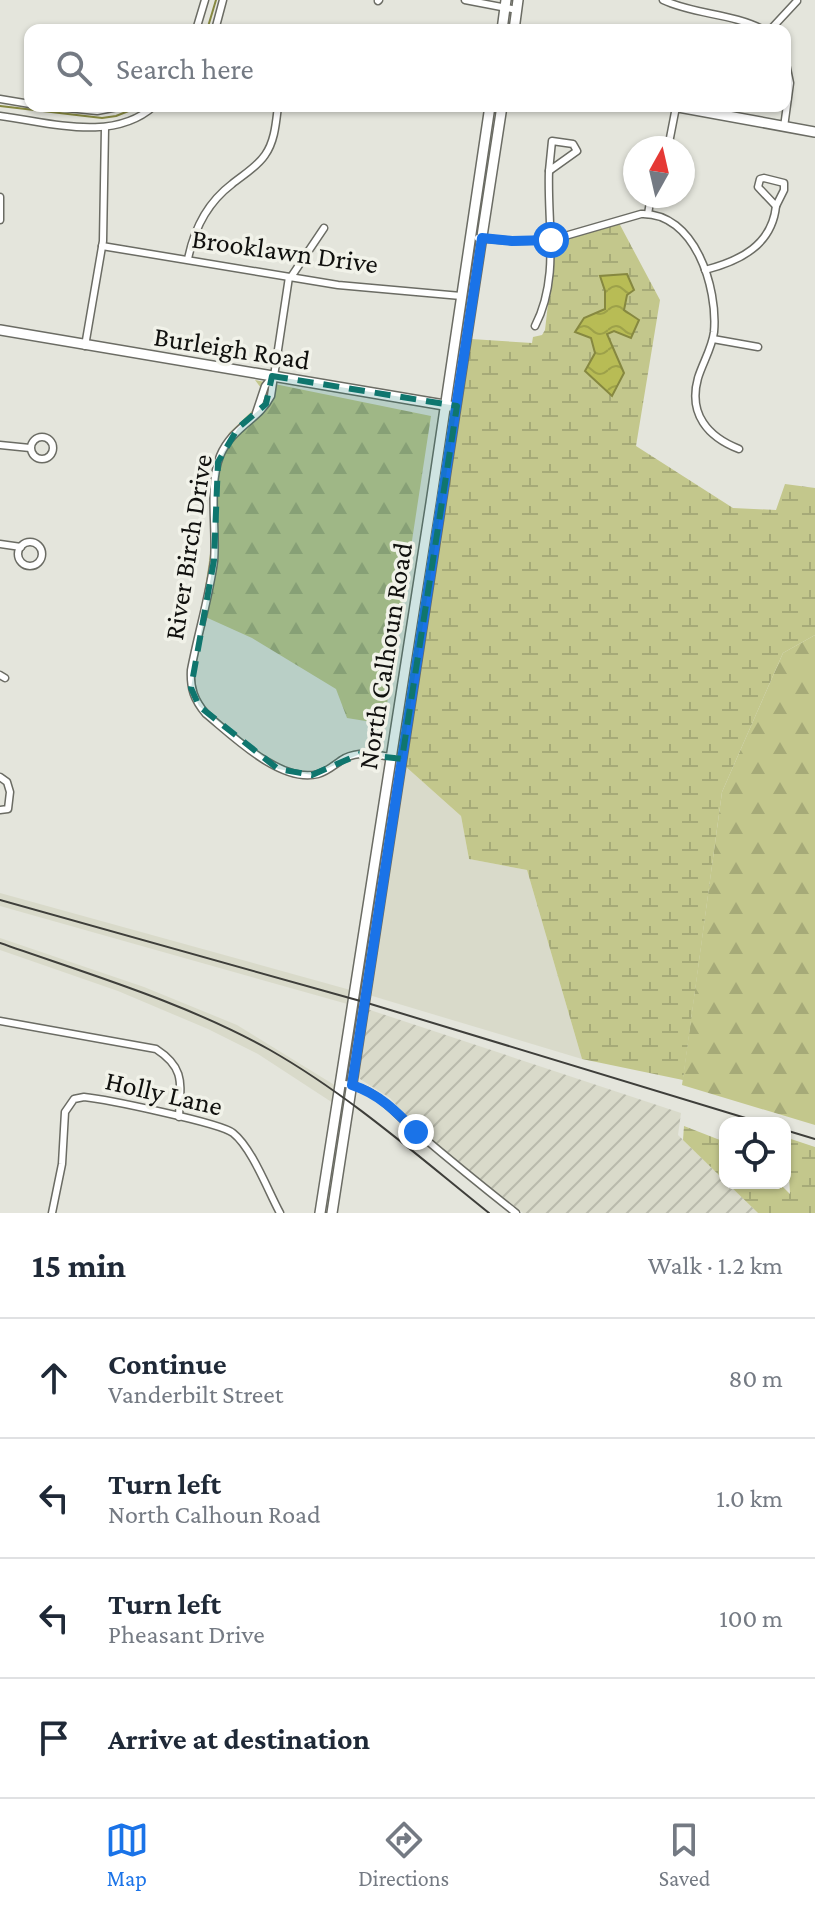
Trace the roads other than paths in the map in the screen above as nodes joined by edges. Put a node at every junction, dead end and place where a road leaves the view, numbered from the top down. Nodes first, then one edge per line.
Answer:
1 (205, 0) edge
2 (223, 0) edge
3 (465, 0) edge
4 (663, 0) edge
5 (797, 1) edge
6 (510, 4) edge
7 (198, 24) edge
8 (217, 24) edge
9 (504, 24) edge
10 (513, 24) edge
11 (750, 24) edge
12 (776, 24) edge
13 (0, 99) edge
14 (24, 103) edge
15 (146, 112) edge
16 (277, 112) edge
17 (489, 112) edge
18 (501, 112) edge
19 (673, 112) edge
20 (705, 112) edge
21 (786, 112) edge
22 (0, 116) edge
23 (784, 127) junction
24 (105, 128) junction
25 (815, 132) edge
26 (670, 136) edge
27 (549, 171) junction
28 (0, 197) edge
29 (776, 206) junction
30 (649, 208) edge
31 (648, 214) junction
32 (0, 220) edge
33 (324, 228) dead end
34 (471, 236) junction
35 (482, 238) junction
36 (551, 240) junction
37 (102, 246) junction
38 (188, 259) junction
39 (705, 270) junction
40 (290, 277) junction
41 (461, 296) junction
42 (535, 326) dead end
43 (0, 330) edge
44 (713, 339) junction
45 (85, 346) junction
46 (758, 347) dead end
47 (272, 376) junction
48 (445, 405) junction
49 (457, 406) junction
50 (0, 445) edge
51 (30, 448) dead end
52 (739, 449) dead end
53 (0, 544) edge
54 (21, 547) dead end
55 (390, 757) junction
56 (402, 759) junction
57 (0, 777) edge
58 (0, 810) edge
59 (0, 1021) edge
60 (340, 1083) junction
61 (352, 1085) junction
62 (179, 1117) junction
63 (52, 1213) edge
64 (280, 1213) edge
65 (320, 1213) edge
66 (332, 1213) edge
67 (516, 1213) edge

1 - 7 street
2 - 8 street
3 - 6 street
4 - 11 street
5 - 12 street
6 - 9 main road
6 - 10 main road
13 - 14 street
15 - 24 street
16 - 38 street
17 - 34 main road, North Calhoun Road
18 - 35 main road, North Calhoun Road
19 - 26 street
20 - 23 main road
21 - 23 street
22 - 24 street
23 - 25 main road
24 - 37 street
27 - 27 street
27 - 36 street
28 - 32 street
29 - 29 street
29 - 39 street
30 - 31 street
31 - 36 street
31 - 39 street
33 - 40 street
34 - 35 street
34 - 41 main road, North Calhoun Road
35 - 36 street
35 - 49 main road, North Calhoun Road
36 - 42 street
37 - 38 street, Brooklawn Drive
37 - 45 street
38 - 40 street, Brooklawn Drive
39 - 44 street
40 - 41 street, Brooklawn Drive
40 - 47 street, River Birch Drive
41 - 48 main road, North Calhoun Road
43 - 45 main road, Burleigh Road
44 - 46 street
44 - 52 street
45 - 47 main road, Burleigh Road
47 - 48 main road, Burleigh Road
47 - 55 street, River Birch Drive
48 - 49 main road, Burleigh Road
48 - 55 main road, North Calhoun Road
49 - 56 main road, North Calhoun Road
50 - 51 street
53 - 54 street
55 - 56 street, River Birch Drive
55 - 60 main road, North Calhoun Road
56 - 61 main road, North Calhoun Road
57 - 58 street
59 - 62 street
60 - 61 street
60 - 65 main road, North Calhoun Road
61 - 66 main road, North Calhoun Road
61 - 67 street
62 - 63 street, Holly Lane
62 - 64 street, Holly Lane

